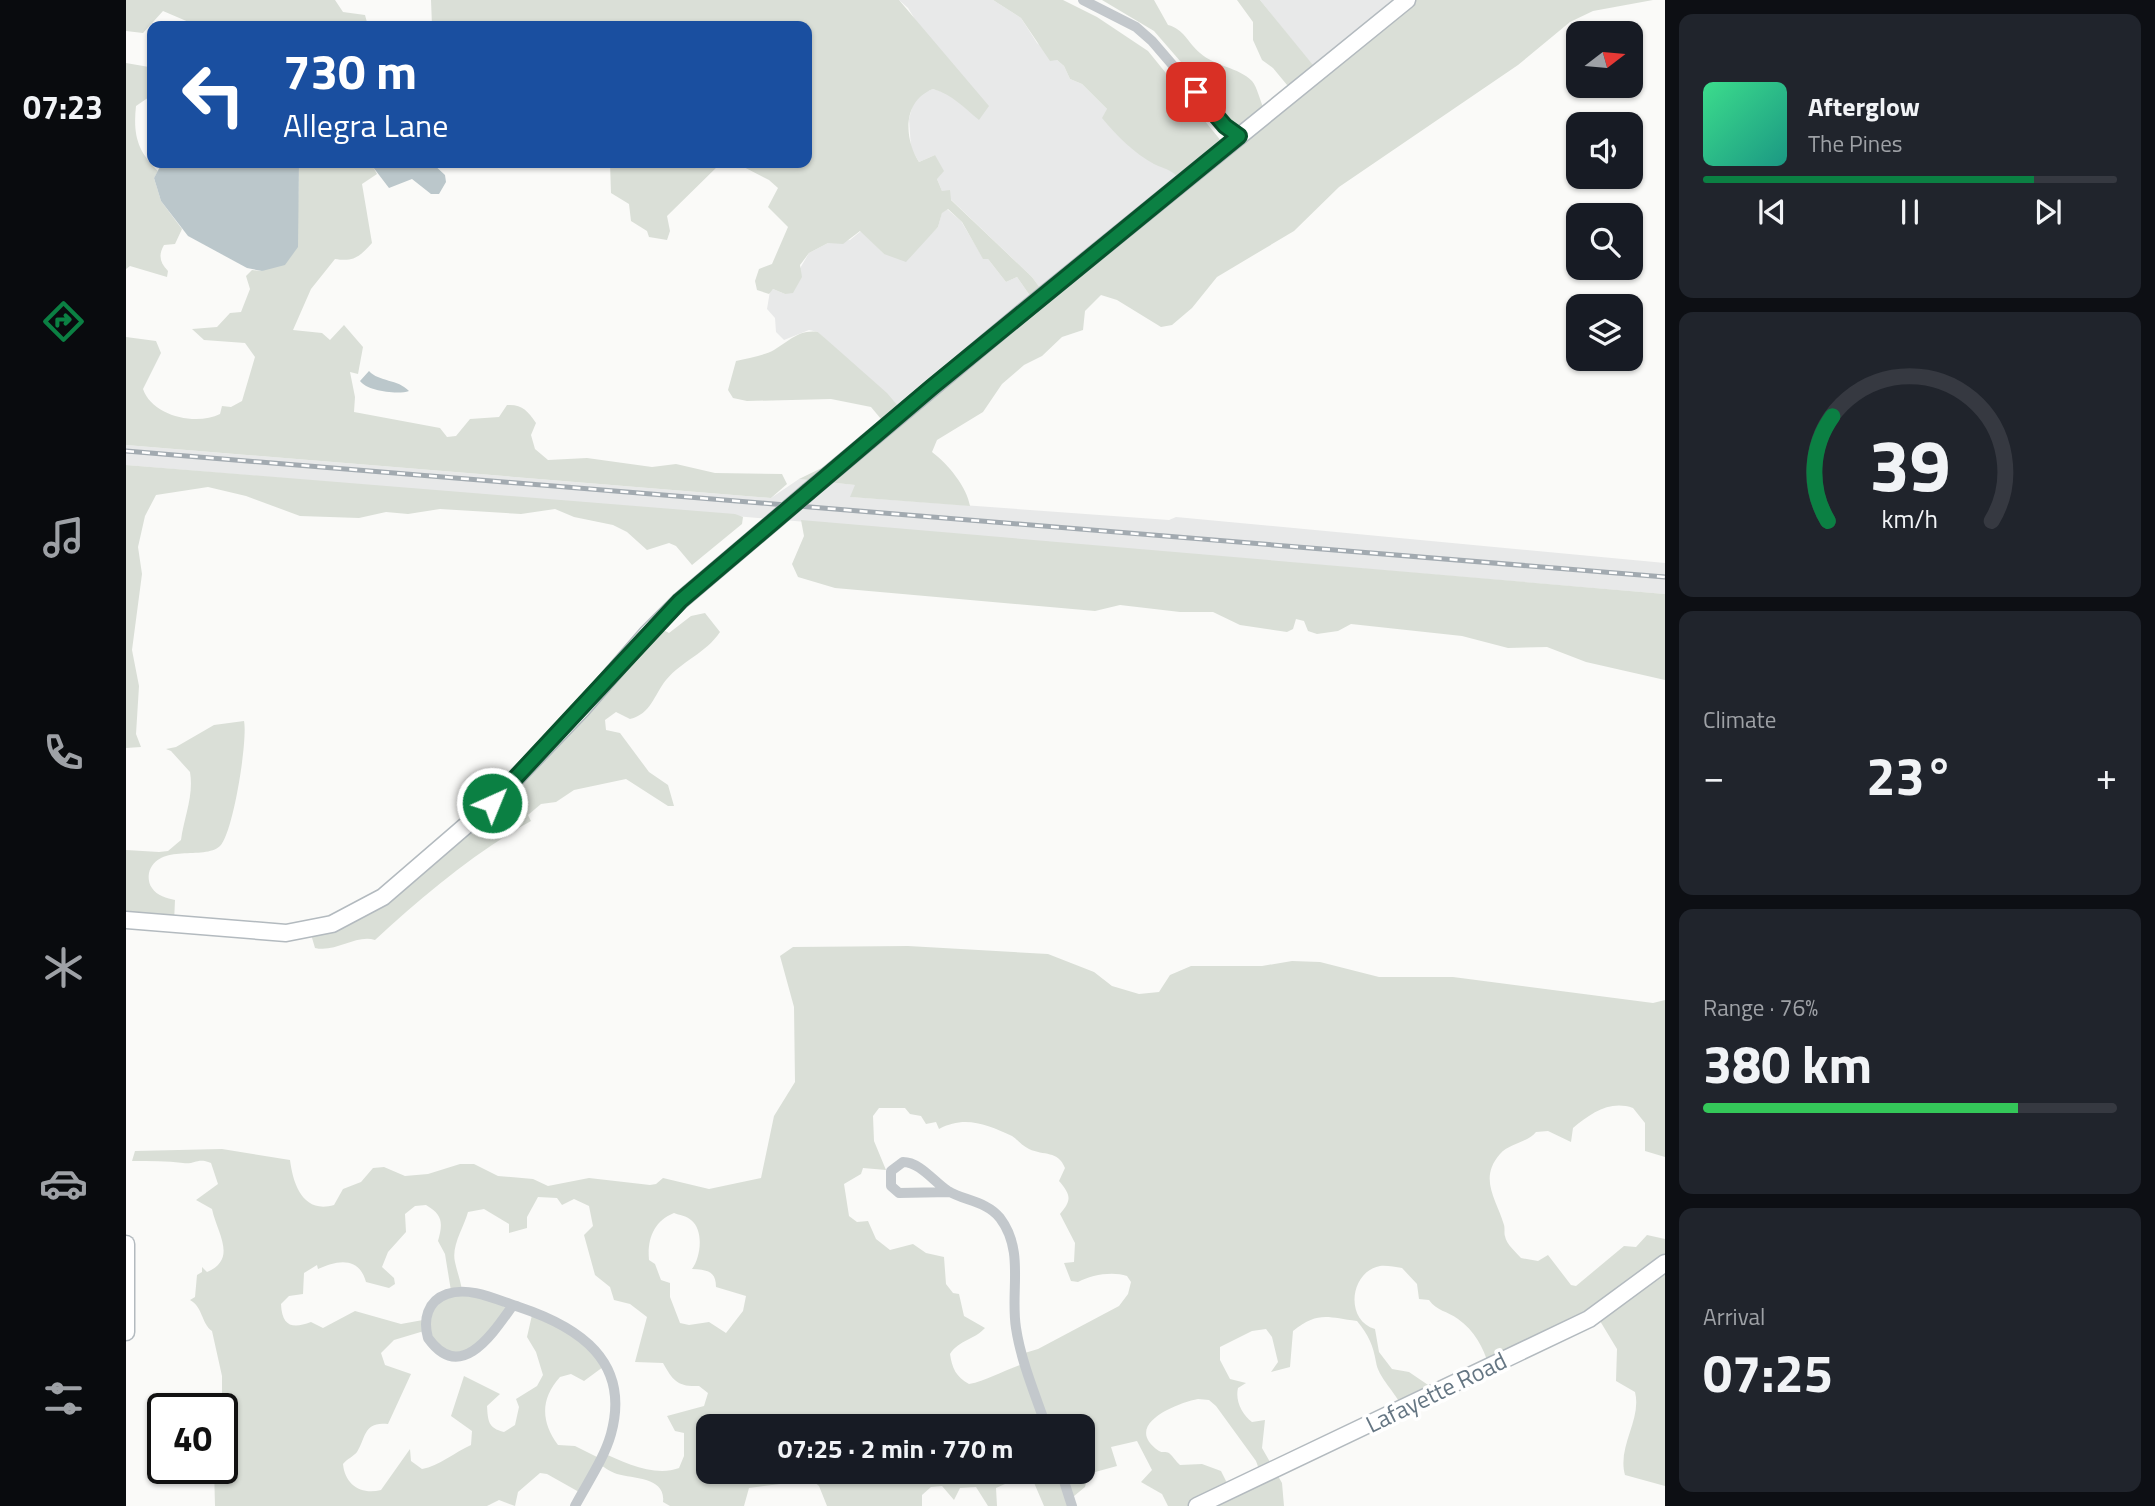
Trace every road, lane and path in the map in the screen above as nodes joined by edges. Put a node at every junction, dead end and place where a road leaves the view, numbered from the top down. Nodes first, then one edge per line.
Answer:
1 (1083, 0) edge
2 (1407, 0) edge
3 (1239, 136) junction
4 (126, 920) edge
5 (950, 1192) junction
6 (126, 1244) edge
7 (1665, 1263) edge
8 (513, 1306) junction
9 (126, 1332) edge
10 (1042, 1414) edge
11 (1064, 1484) edge
12 (576, 1506) edge
13 (1072, 1506) edge
14 (1198, 1506) edge

1 - 3 street
2 - 3 street
3 - 4 street, bridge
5 - 5 street
5 - 10 street
6 - 9 street
7 - 14 street, Lafayette Road
8 - 8 street
8 - 12 street
11 - 13 street

